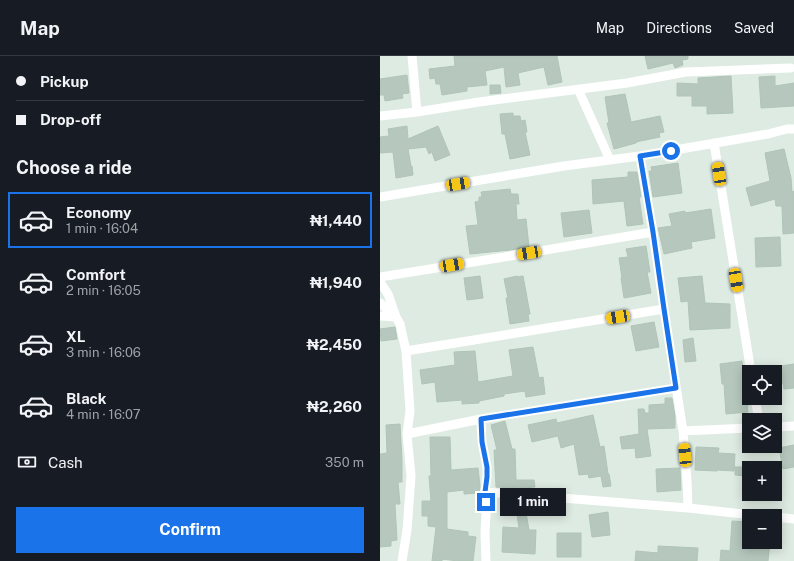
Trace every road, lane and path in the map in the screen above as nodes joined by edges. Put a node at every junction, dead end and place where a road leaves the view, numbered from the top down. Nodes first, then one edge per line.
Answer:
1 (412, 56) edge
2 (790, 68) dead end
3 (578, 89) junction
4 (417, 112) junction
5 (380, 116) edge
6 (794, 129) edge
7 (714, 143) junction
8 (640, 156) junction
9 (610, 160) junction
10 (380, 197) edge
11 (653, 232) junction
12 (380, 277) edge
13 (380, 282) edge
14 (380, 303) edge
15 (664, 309) junction
16 (380, 316) edge
17 (396, 316) junction
18 (406, 351) junction
19 (750, 365) edge
20 (676, 388) junction
21 (481, 419) junction
22 (794, 426) edge
23 (782, 427) edge
24 (742, 428) edge
25 (683, 430) junction
26 (407, 434) junction
27 (485, 492) junction
28 (688, 508) junction
29 (742, 514) edge
30 (782, 518) edge
31 (794, 519) edge
32 (402, 561) edge
33 (486, 561) edge

1 - 4 street
2 - 3 street
3 - 4 street
3 - 9 street
4 - 5 street
6 - 7 street
7 - 8 street
7 - 19 street
8 - 9 street
8 - 11 street
9 - 10 street
11 - 12 street
11 - 15 street
13 - 17 street
14 - 17 street
15 - 18 street
15 - 20 street
16 - 17 street
17 - 18 street
18 - 26 street
20 - 21 street
20 - 25 street
21 - 26 street
21 - 27 street
22 - 23 street
24 - 25 street
25 - 28 street
26 - 32 street
27 - 28 street
27 - 33 street
28 - 29 street
30 - 31 street

